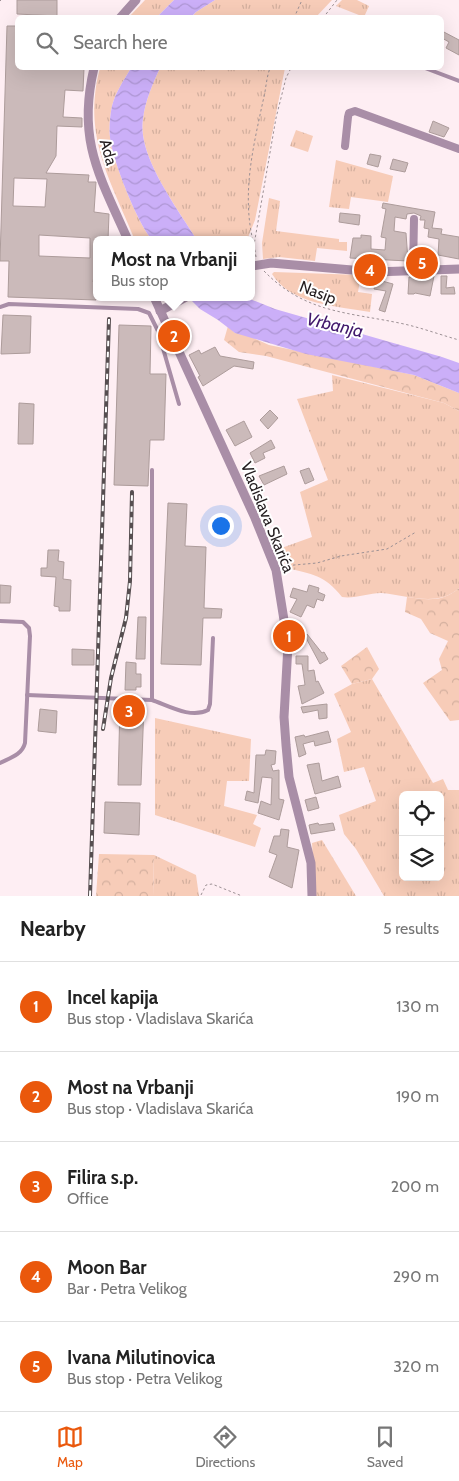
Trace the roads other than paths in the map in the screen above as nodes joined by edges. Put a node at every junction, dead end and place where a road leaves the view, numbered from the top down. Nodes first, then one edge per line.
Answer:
1 (136, 0) edge
2 (123, 15) edge
3 (94, 70) edge
4 (429, 70) edge
5 (459, 81) edge
6 (345, 146) dead end
7 (459, 149) edge
8 (414, 219) dead end
9 (126, 236) edge
10 (255, 265) edge
11 (459, 269) edge
12 (413, 270) junction
13 (156, 301) edge
14 (178, 301) edge
15 (0, 307) edge
16 (160, 311) junction
17 (179, 404) dead end
18 (152, 470) dead end
19 (0, 621) edge
20 (213, 638) dead end
21 (27, 695) junction
22 (152, 700) junction
23 (0, 763) edge
24 (312, 896) edge

1 - 2 street
3 - 9 street, Ada
4 - 5 lane
6 - 7 street
8 - 12 street
10 - 12 street
11 - 12 street
13 - 16 street
14 - 16 street
15 - 17 lane
16 - 24 street, Vladislava Skarića
18 - 22 lane
19 - 21 lane
20 - 22 lane
21 - 22 lane
21 - 23 lane

